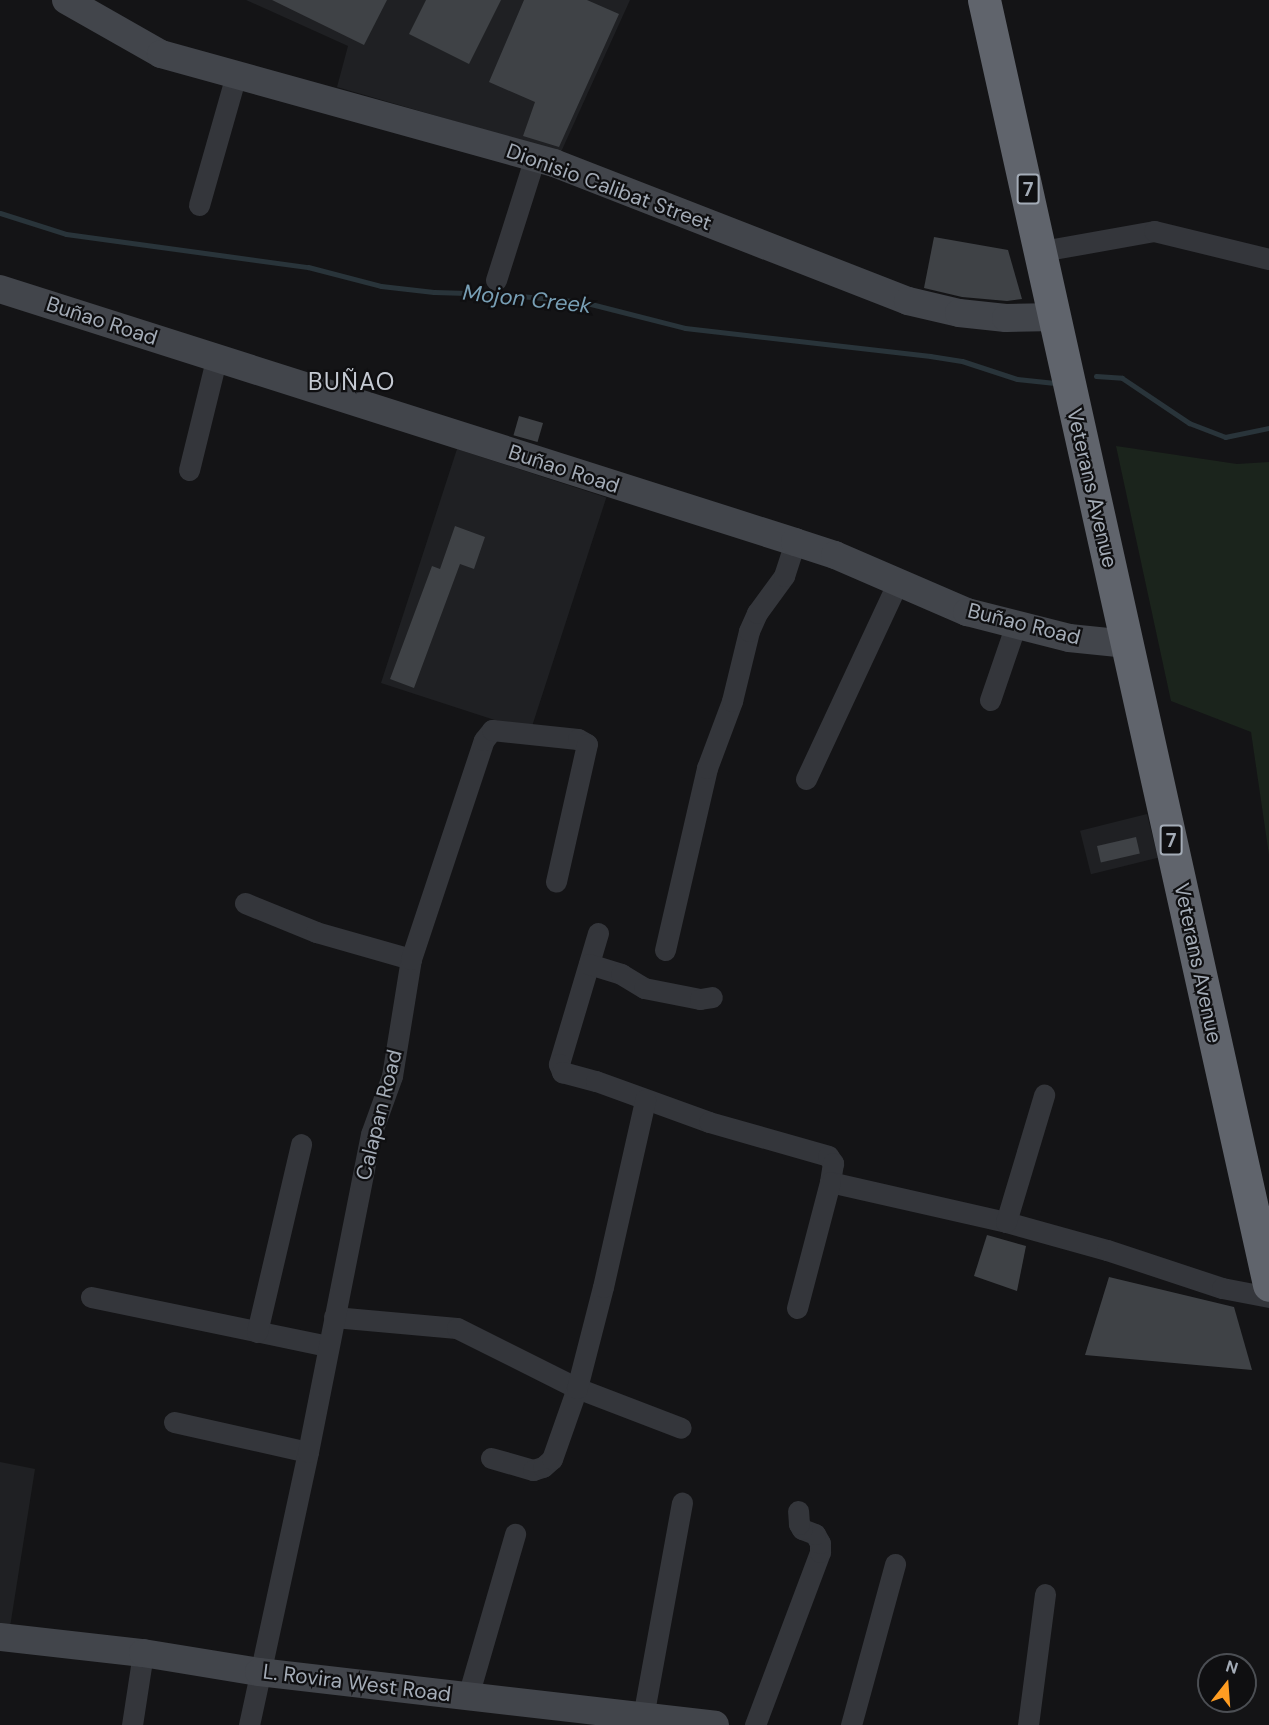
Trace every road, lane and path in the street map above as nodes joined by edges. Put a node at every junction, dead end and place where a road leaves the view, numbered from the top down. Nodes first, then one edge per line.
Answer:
1 (66, 0) edge
2 (984, 0) edge
3 (236, 75) junction
4 (535, 157) junction
5 (199, 205) dead end
6 (1042, 251) junction
7 (1269, 259) edge
8 (496, 280) dead end
9 (0, 289) edge
10 (1056, 317) junction
11 (217, 356) junction
12 (189, 470) dead end
13 (795, 542) junction
14 (898, 582) junction
15 (1016, 624) junction
16 (1128, 644) junction
17 (990, 700) dead end
18 (806, 779) dead end
19 (556, 882) dead end
20 (245, 903) dead end
21 (598, 933) dead end
22 (665, 950) dead end
23 (411, 959) junction
24 (589, 964) junction
25 (712, 997) dead end
26 (1044, 1095) dead end
27 (645, 1100) junction
28 (302, 1144) dead end
29 (830, 1182) junction
30 (1006, 1222) junction
31 (1269, 1285) edge
32 (91, 1297) dead end
33 (1269, 1297) edge
34 (797, 1308) dead end
35 (334, 1317) junction
36 (257, 1332) junction
37 (327, 1346) junction
38 (577, 1388) junction
39 (174, 1422) dead end
40 (681, 1428) dead end
41 (308, 1452) junction
42 (491, 1458) dead end
43 (682, 1503) dead end
44 (798, 1511) dead end
45 (515, 1534) dead end
46 (895, 1564) dead end
47 (1045, 1594) dead end
48 (0, 1637) edge
49 (143, 1653) junction
50 (259, 1672) junction
51 (468, 1696) junction
52 (643, 1716) junction
53 (132, 1725) edge
54 (249, 1725) edge
55 (715, 1725) edge
56 (755, 1725) edge
57 (852, 1725) edge
58 (1028, 1725) edge

1 - 3 street, Dionisio Calibat Street
2 - 6 highway, 7
3 - 4 street, Dionisio Calibat Street
3 - 5 street
4 - 8 street
4 - 10 street, Dionisio Calibat Street
6 - 7 street
6 - 10 highway, 7
9 - 11 street, Buñao Road
10 - 16 highway, Veterans Avenue / 7
11 - 12 street
11 - 13 street, Buñao Road
13 - 14 street, Buñao Road
13 - 22 street
14 - 15 street, Buñao Road
14 - 18 street
15 - 16 street, Buñao Road
15 - 17 street
16 - 31 highway, Veterans Avenue / 7
19 - 23 street, Calapan Road
20 - 23 street
21 - 24 street
23 - 35 street, Calapan Road
24 - 25 street
24 - 27 street
26 - 30 street
27 - 29 street
27 - 38 street
28 - 36 street
29 - 30 street
29 - 34 street
30 - 33 street
32 - 36 street
35 - 37 street, Calapan Road
35 - 38 street
36 - 37 street
37 - 41 street, Calapan Road
38 - 40 street
38 - 42 street
39 - 41 street
41 - 50 street, Calapan Road
43 - 52 street
44 - 56 street
45 - 51 street
46 - 57 street
47 - 58 street
48 - 49 street, L. Rovira West Road
49 - 50 street, L. Rovira West Road
49 - 53 street
50 - 51 street, L. Rovira West Road
50 - 54 street, Calapan Road
51 - 52 street, L. Rovira West Road
52 - 55 street, L. Rovira West Road

